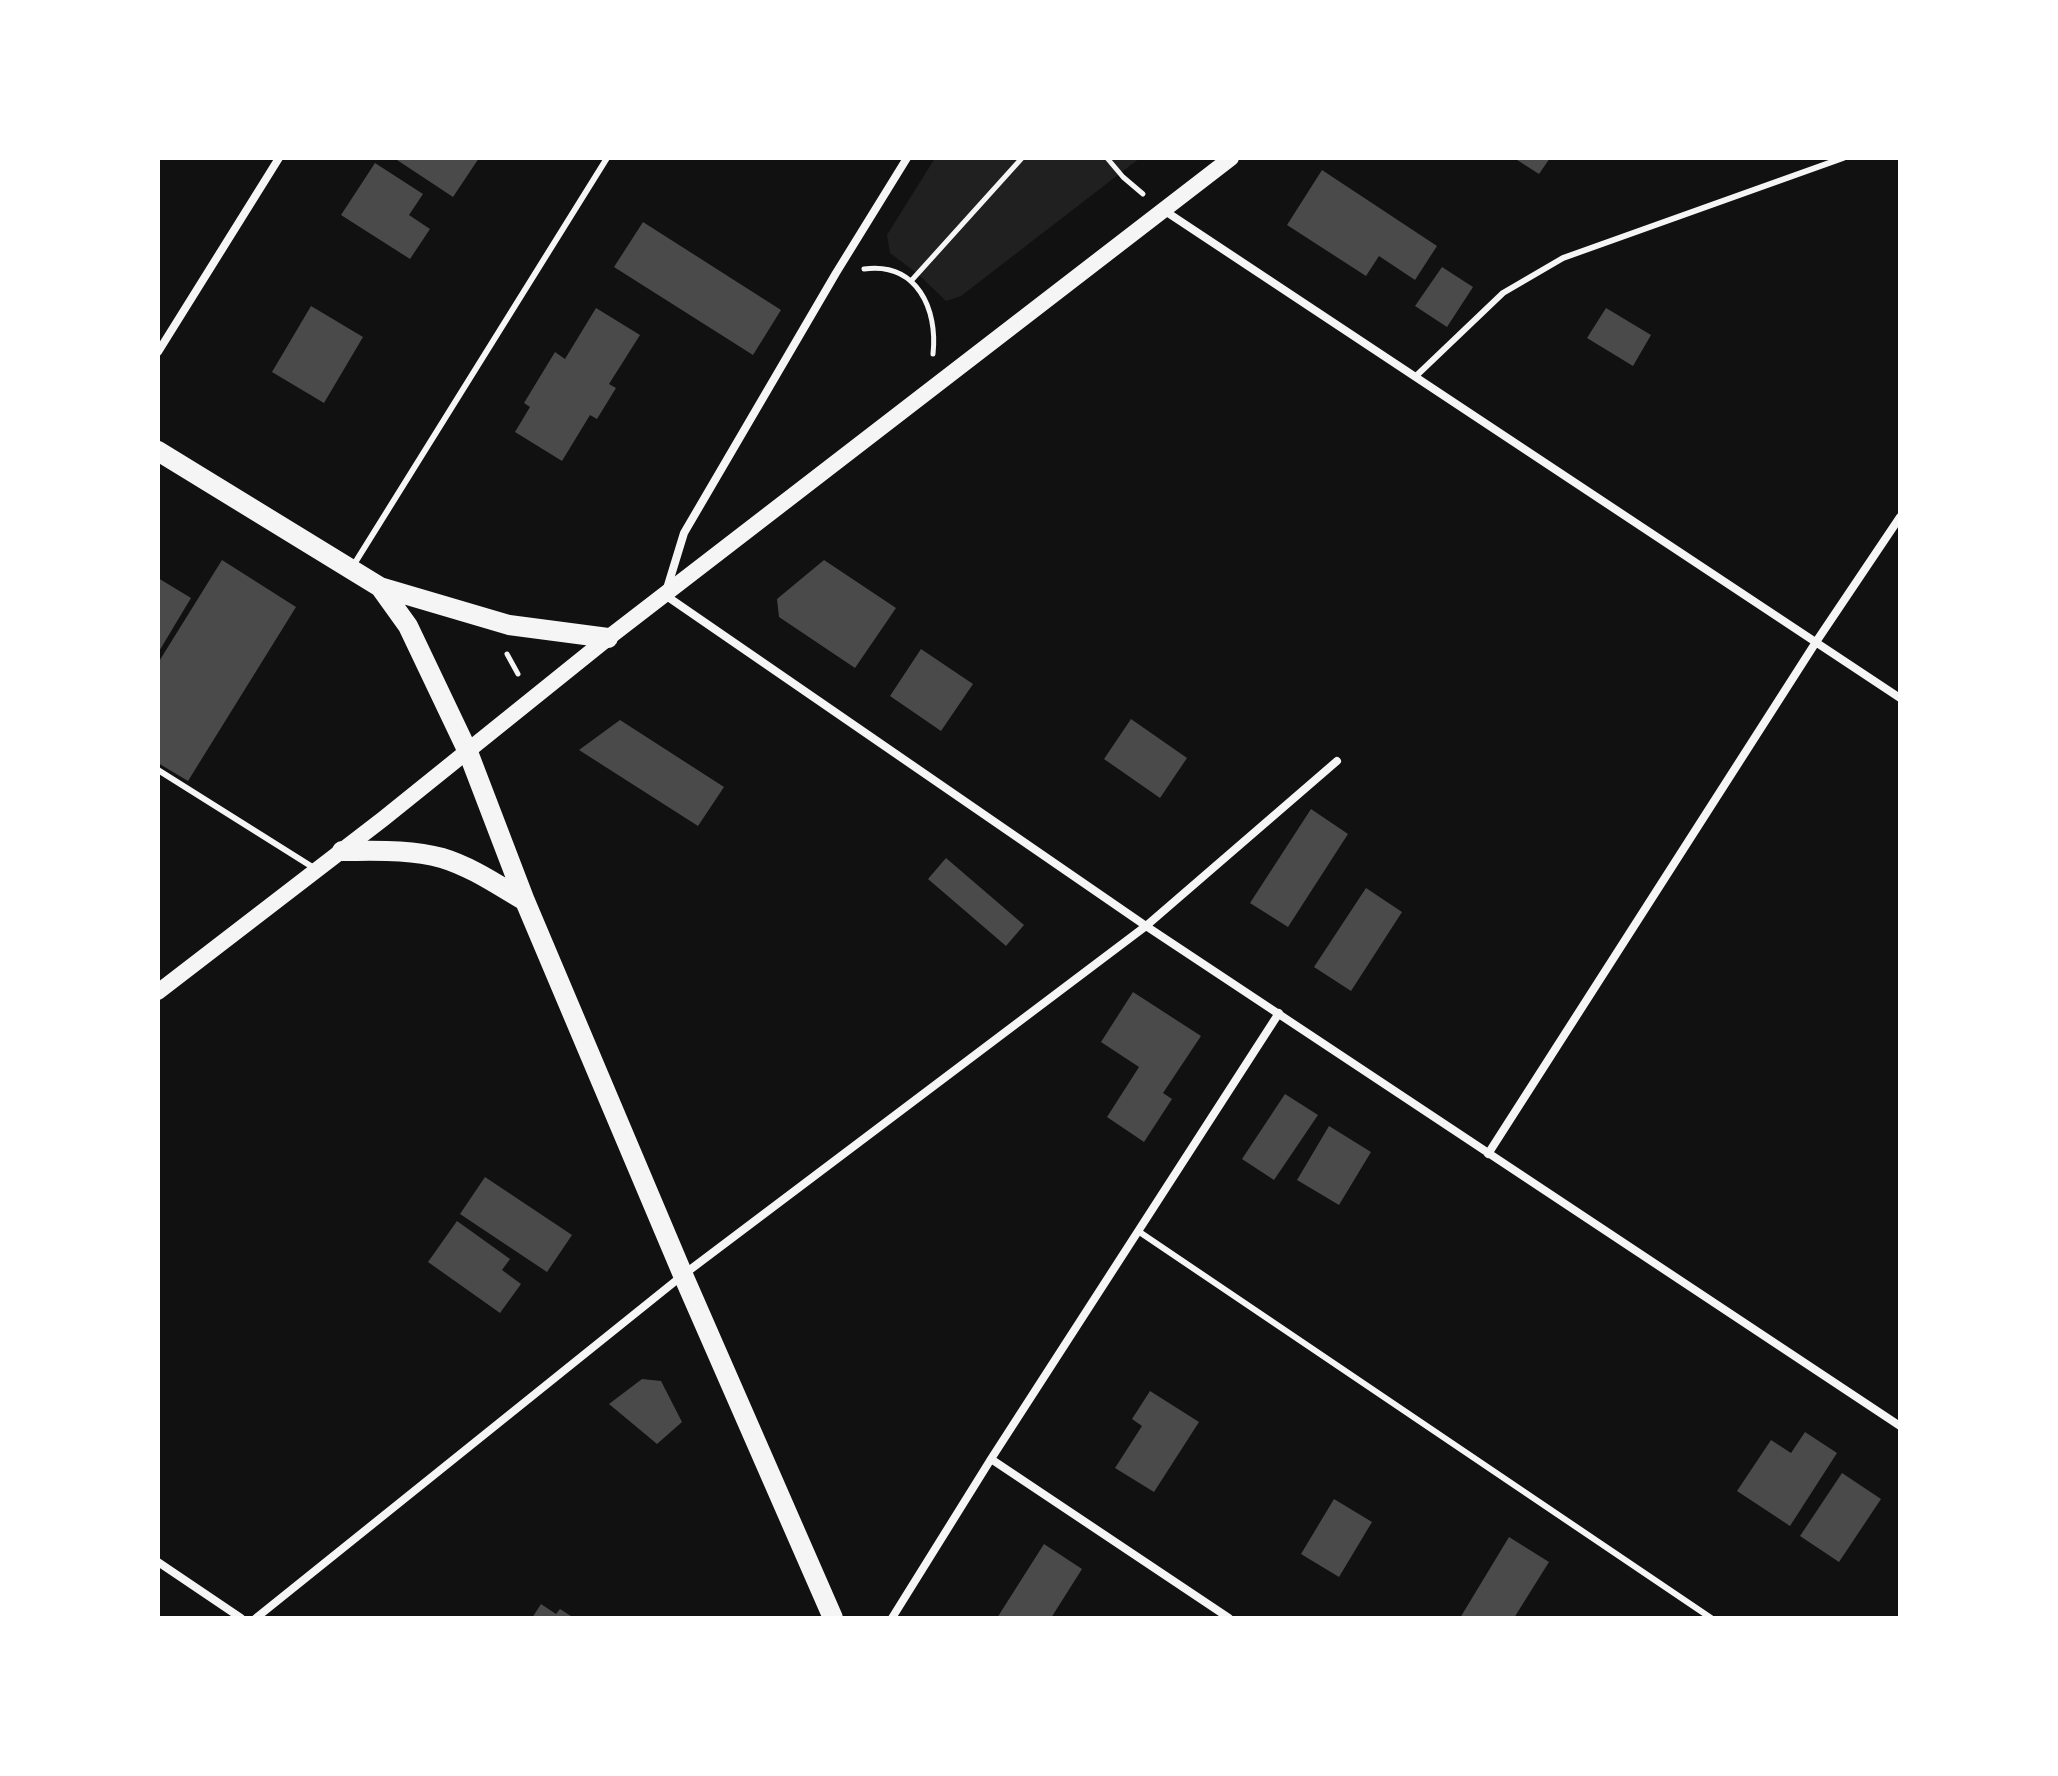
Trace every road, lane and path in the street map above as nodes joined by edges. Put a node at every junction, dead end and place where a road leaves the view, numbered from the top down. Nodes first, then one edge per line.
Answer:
1 (279, 158) edge
2 (607, 158) edge
3 (907, 158) edge
4 (1022, 158) edge
5 (1107, 158) edge
6 (1231, 158) edge
7 (1843, 158) edge
8 (1165, 211) junction
9 (836, 273) junction
10 (911, 281) junction
11 (158, 352) edge
12 (1415, 377) junction
13 (930, 391) junction
14 (158, 451) edge
15 (1900, 517) edge
16 (351, 569) junction
17 (380, 587) junction
18 (665, 595) junction
19 (608, 638) junction
20 (1816, 642) junction
21 (503, 647) dead end
22 (518, 674) dead end
23 (1900, 698) edge
24 (468, 752) junction
25 (1337, 761) dead end
26 (158, 770) edge
27 (342, 851) junction
28 (317, 869) junction
29 (525, 901) junction
30 (1146, 926) junction
31 (158, 992) edge
32 (1279, 1013) junction
33 (1488, 1154) junction
34 (1138, 1231) junction
35 (683, 1275) junction
36 (1900, 1426) edge
37 (991, 1459) junction
38 (158, 1562) edge
39 (241, 1618) edge
40 (256, 1618) edge
41 (833, 1618) edge
42 (892, 1618) edge
43 (1229, 1618) edge
44 (1711, 1618) edge

1 - 11 street
2 - 16 lane
3 - 9 street
4 - 10 path
5 - 8 path
6 - 8 main road
7 - 12 lane
8 - 12 street
8 - 13 main road
9 - 10 path
9 - 18 street
10 - 13 path
12 - 20 street
13 - 18 main road
14 - 16 main road
15 - 20 street
16 - 17 main road
17 - 19 main road
17 - 24 main road
18 - 19 main road
18 - 30 street
19 - 24 main road
20 - 23 street
20 - 33 street
21 - 22 path
24 - 27 main road
24 - 29 main road
25 - 30 street
26 - 28 lane
27 - 28 main road
27 - 29 main road
28 - 31 main road
29 - 35 main road
30 - 32 street
30 - 35 street
32 - 33 street
32 - 34 street
33 - 36 street
34 - 37 street
34 - 44 lane
35 - 40 street
35 - 41 main road
37 - 42 street
37 - 43 street
38 - 39 street

